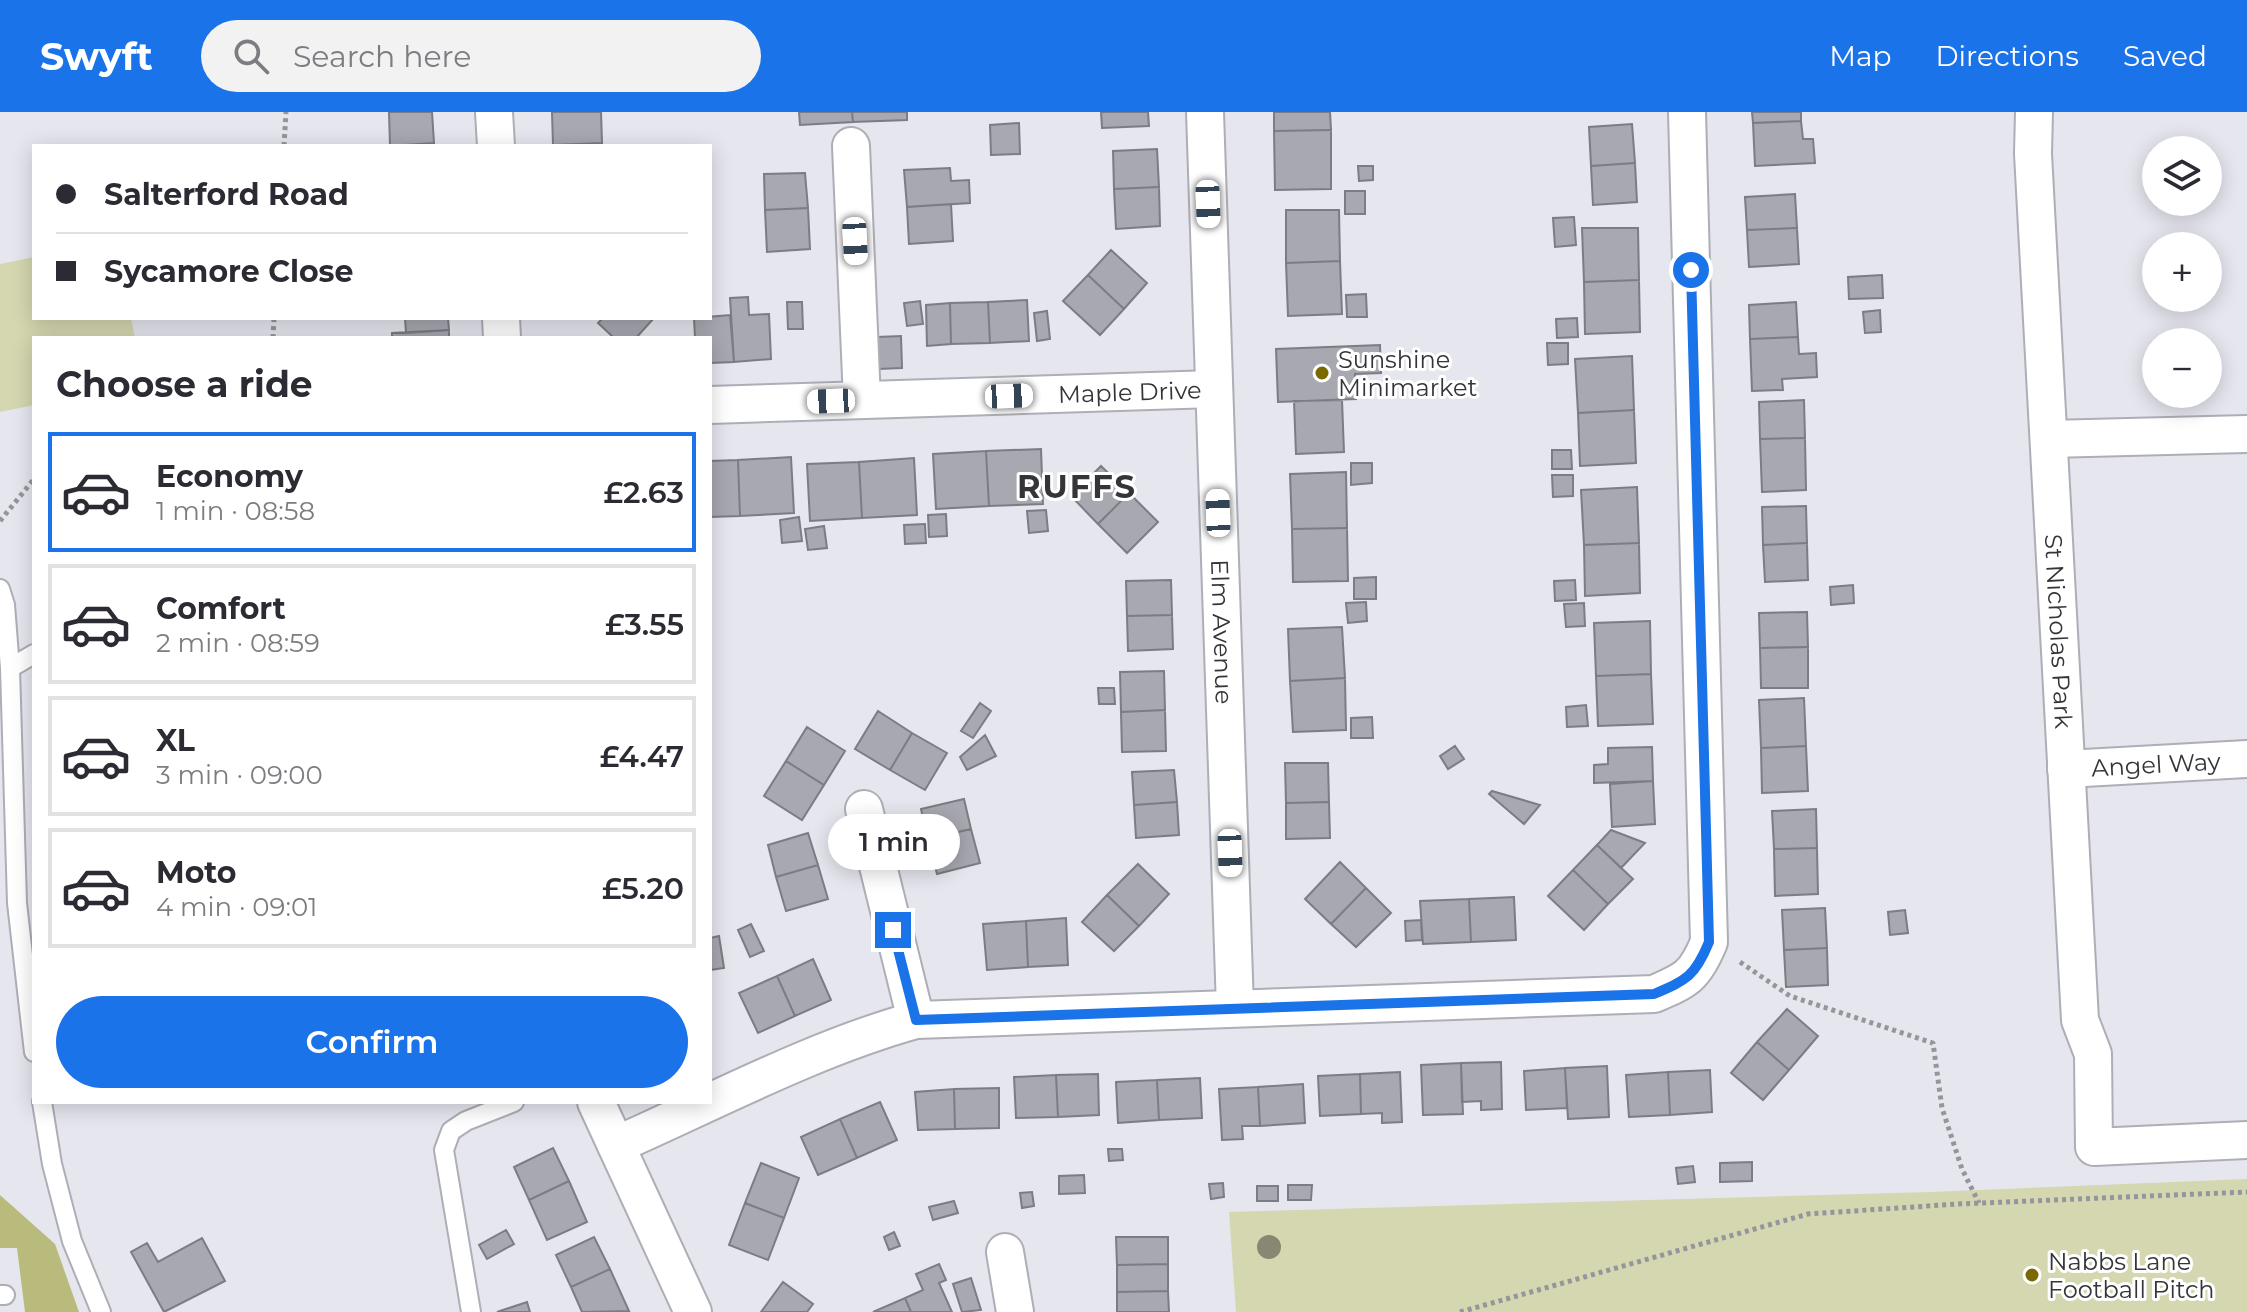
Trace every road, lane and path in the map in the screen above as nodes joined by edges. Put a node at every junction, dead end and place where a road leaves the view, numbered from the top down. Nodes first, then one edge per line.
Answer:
1 (286, 112) edge
2 (494, 112) edge
3 (1205, 112) edge
4 (1687, 112) edge
5 (2034, 112) edge
6 (284, 144) edge
7 (496, 144) edge
8 (851, 146) dead end
9 (1214, 389) junction
10 (862, 400) junction
11 (712, 405) edge
12 (2247, 434) edge
13 (2049, 439) junction
14 (32, 481) edge
15 (0, 521) edge
16 (0, 589) edge
17 (32, 655) edge
18 (10, 668) junction
19 (2247, 759) edge
20 (2066, 769) junction
21 (864, 809) dead end
22 (1709, 942) junction
23 (1235, 1008) junction
24 (916, 1020) junction
25 (32, 1034) edge
26 (712, 1102) edge
27 (42, 1104) edge
28 (509, 1104) edge
29 (597, 1104) edge
30 (708, 1104) edge
31 (2247, 1140) edge
32 (616, 1145) junction
33 (2247, 1192) edge
34 (1979, 1203) junction
35 (1005, 1252) dead end
36 (101, 1312) edge
37 (471, 1312) edge
38 (693, 1312) edge
39 (1015, 1312) edge
40 (1460, 1312) edge

1 - 6 path
2 - 7 street
3 - 9 street, Elm Avenue
4 - 22 street
5 - 13 street, St Nicholas Park
8 - 10 street
9 - 10 street, Maple Drive
9 - 23 street, Elm Avenue
10 - 11 street, Maple Drive
12 - 13 street
13 - 20 street, St Nicholas Park
14 - 15 path
16 - 18 lane
17 - 18 lane
18 - 25 lane
19 - 20 street, Angel Way
20 - 31 street, St Nicholas Park
21 - 24 street
22 - 23 street
22 - 34 path
23 - 24 street
24 - 26 street
27 - 36 lane
28 - 37 lane
29 - 32 street
30 - 32 street
32 - 38 street
33 - 34 path
34 - 40 path
35 - 39 street

